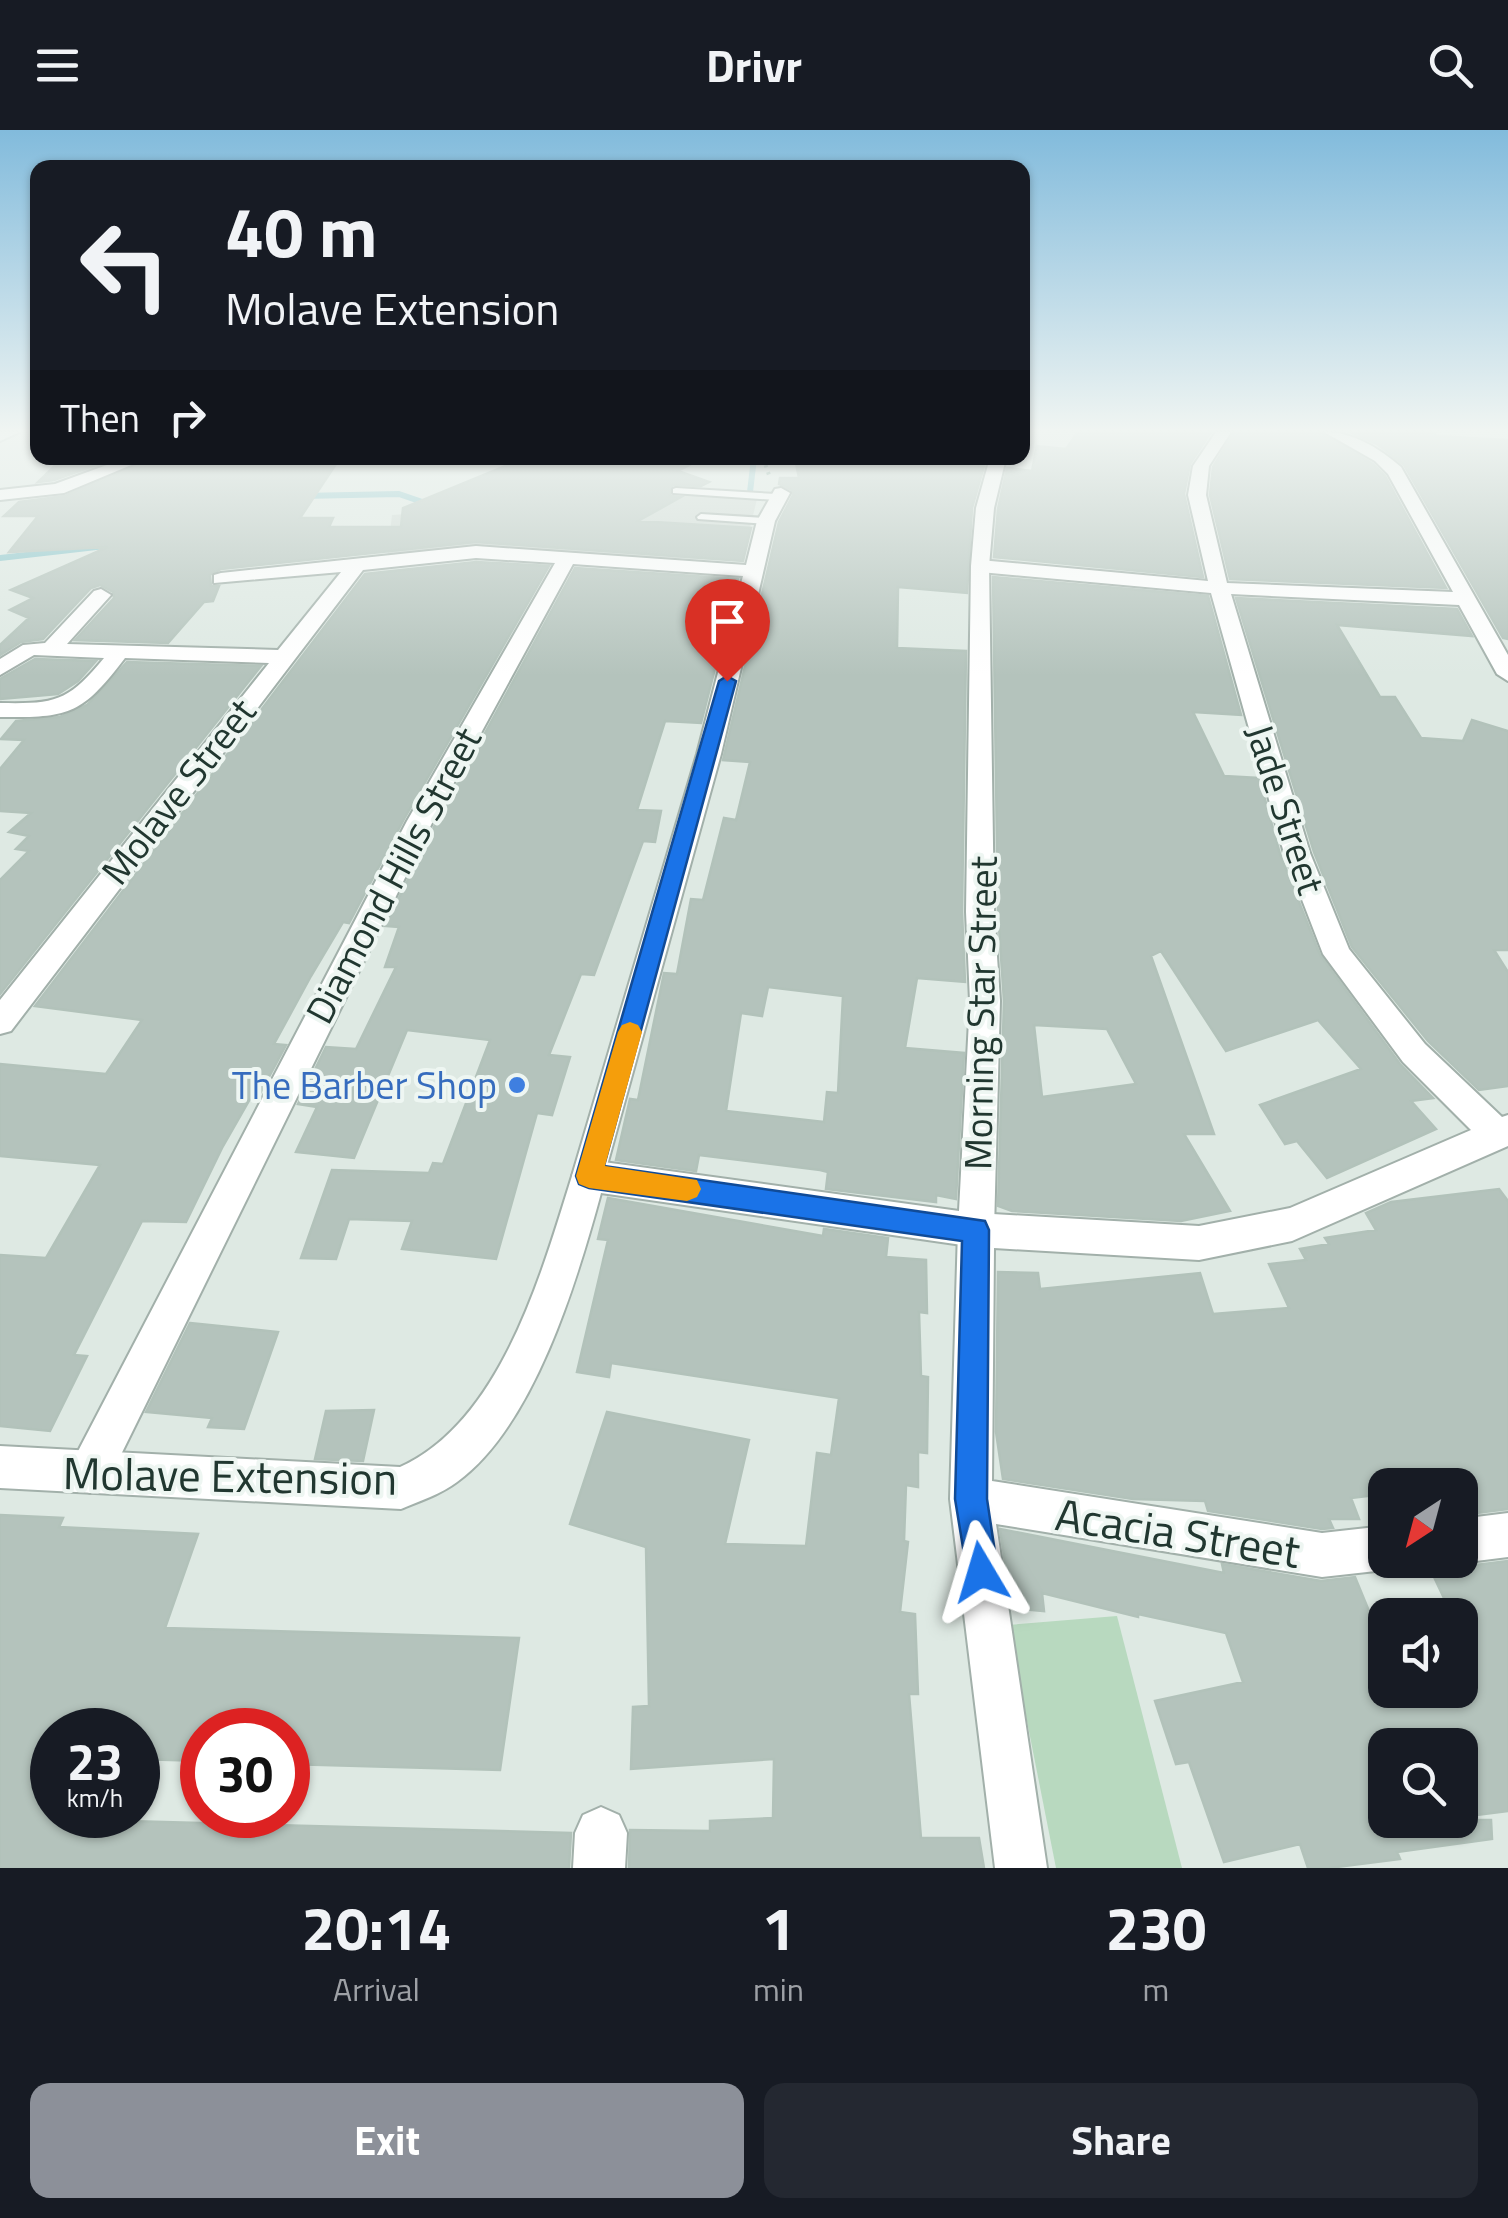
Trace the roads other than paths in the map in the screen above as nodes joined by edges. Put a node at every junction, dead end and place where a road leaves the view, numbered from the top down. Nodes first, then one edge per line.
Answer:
1 (770, 513) edge
2 (985, 513) edge
3 (1200, 513) edge
4 (1418, 513) edge
5 (701, 517) dead end
6 (766, 521) junction
7 (567, 558) junction
8 (358, 563) junction
9 (980, 566) junction
10 (754, 572) junction
11 (221, 579) dead end
12 (1219, 588) junction
13 (102, 594) dead end
14 (1466, 599) junction
15 (50, 650) junction
16 (120, 652) junction
17 (284, 657) junction
18 (0, 670) edge
19 (1508, 674) edge
20 (0, 710) edge
21 (0, 1022) edge
22 (1503, 1132) edge
23 (589, 1176) junction
24 (976, 1230) junction
25 (0, 1468) edge
26 (90, 1472) junction
27 (971, 1499) junction
28 (1508, 1536) edge
29 (1478, 1538) edge
30 (1368, 1550) edge
31 (1020, 1868) edge

1 - 6 street
2 - 9 street, Morning Star Street
3 - 12 street, Jade Street
4 - 14 street
5 - 6 lane
6 - 10 street
7 - 8 street
7 - 10 street
7 - 26 street, Diamond Hills Street
8 - 11 street
8 - 17 street, Molave Street
9 - 12 street
9 - 24 street, Morning Star Street
10 - 23 street
12 - 14 street
12 - 22 street, Jade Street
13 - 15 street
14 - 19 street
15 - 16 street
15 - 18 street
16 - 17 street
16 - 20 street
17 - 21 street, Molave Street
22 - 24 street
23 - 24 street
23 - 26 street, Molave Extension
24 - 27 street, Morning Star Street
25 - 26 street, Molave Extension
27 - 30 street, Acacia Street
27 - 31 street, Morning Star Street
28 - 29 street

